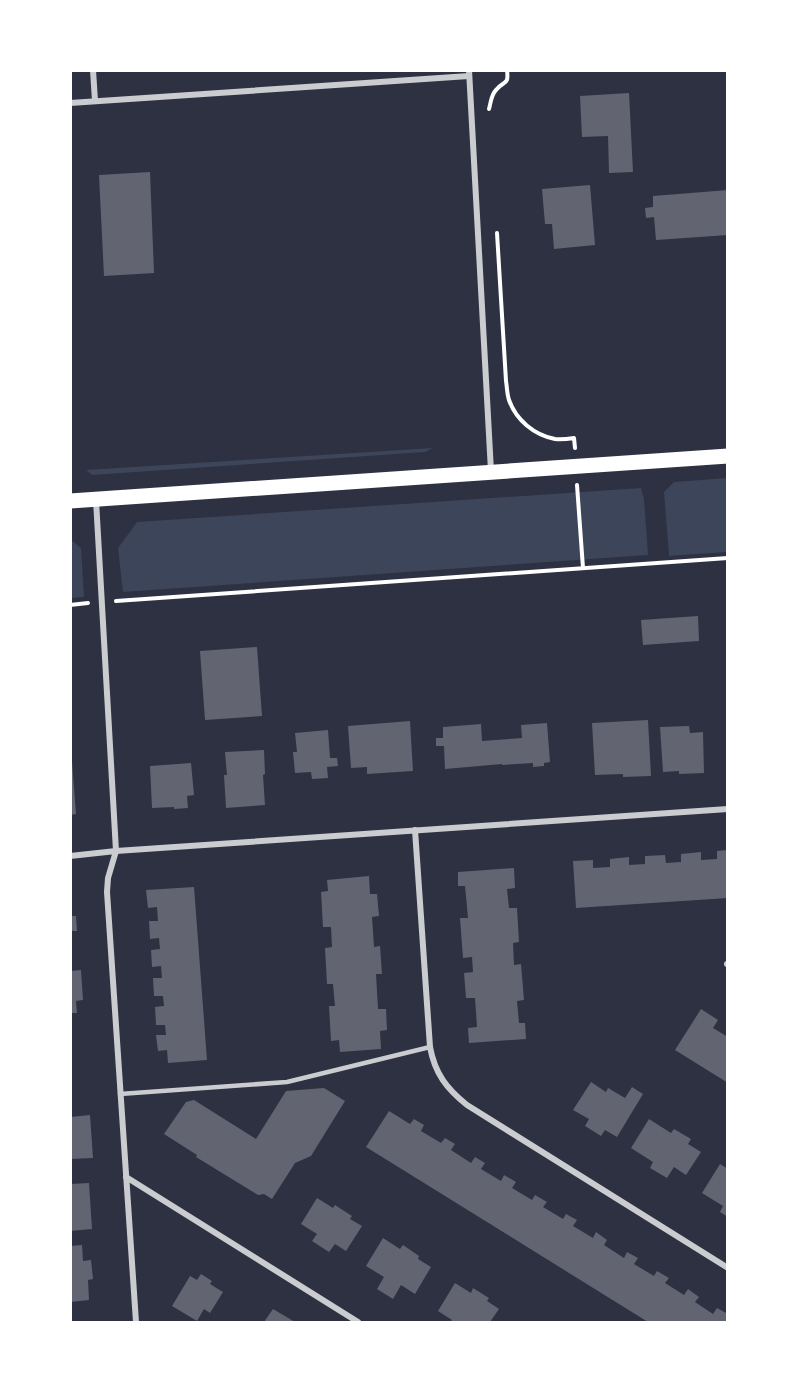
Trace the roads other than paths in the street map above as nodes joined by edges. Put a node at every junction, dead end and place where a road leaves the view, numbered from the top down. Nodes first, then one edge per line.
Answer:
1 (93, 70) edge
2 (469, 73) edge
3 (95, 101) junction
4 (70, 103) edge
5 (728, 456) edge
6 (491, 472) junction
7 (96, 500) junction
8 (70, 501) edge
9 (728, 809) edge
10 (415, 830) junction
11 (116, 851) junction
12 (70, 856) edge
13 (430, 1047) junction
14 (120, 1094) junction
15 (126, 1177) junction
16 (728, 1268) edge
17 (136, 1323) edge
18 (358, 1323) edge

1 - 3 street
2 - 3 street
2 - 6 street
3 - 4 street
5 - 6 main road
6 - 7 main road
7 - 8 main road
7 - 11 street
9 - 10 street
10 - 11 street
10 - 13 street
11 - 12 street
11 - 14 street
13 - 14 lane
13 - 16 street
14 - 15 street
15 - 17 street
15 - 18 street

